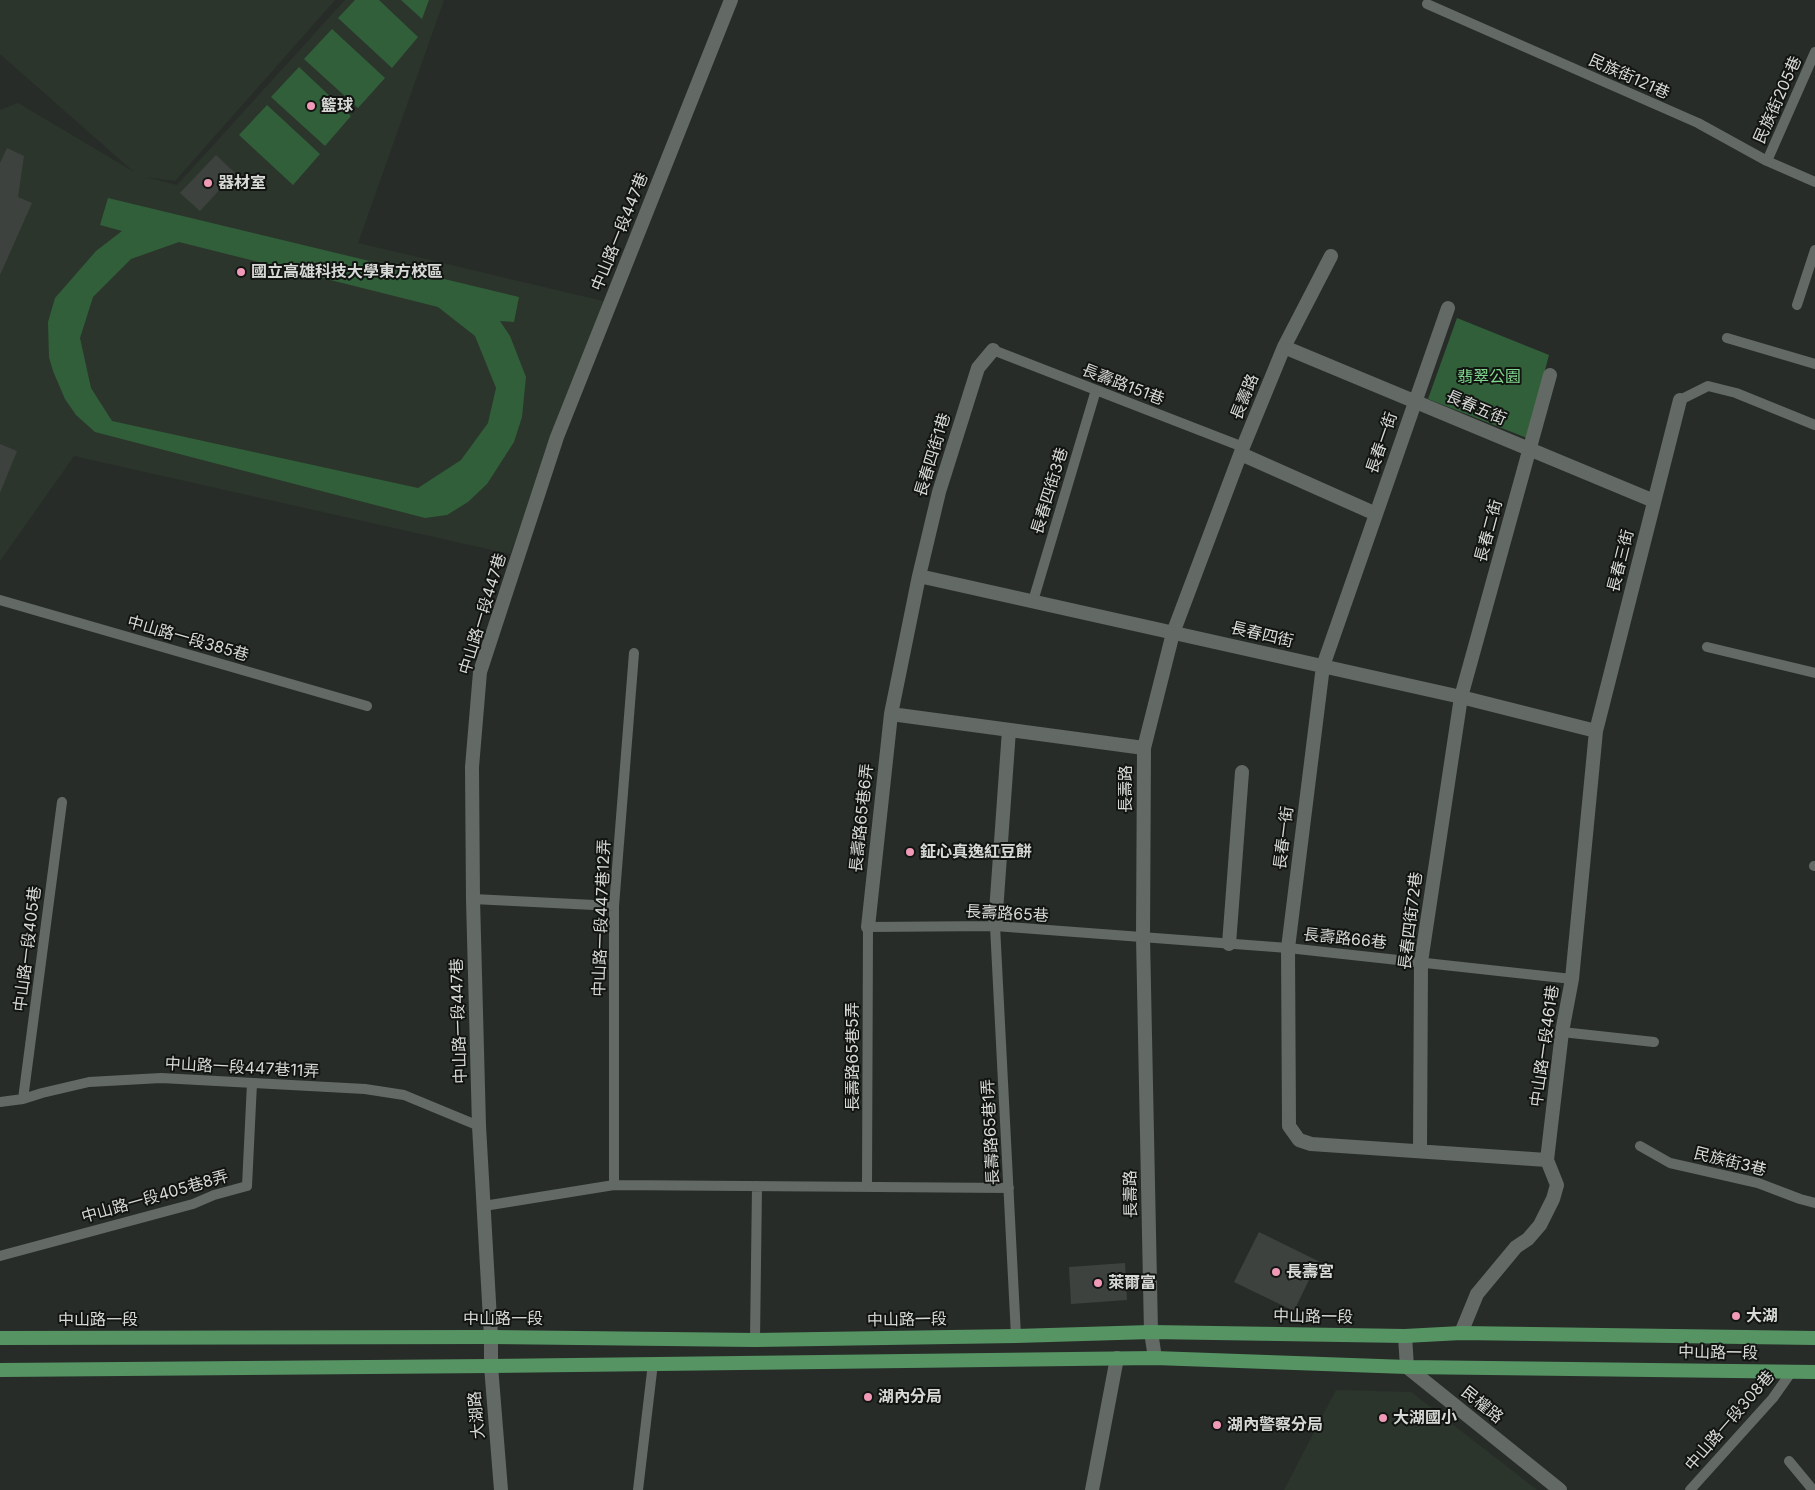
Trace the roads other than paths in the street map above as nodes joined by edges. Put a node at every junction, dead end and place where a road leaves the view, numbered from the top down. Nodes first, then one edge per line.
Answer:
1 (731, 0) edge
2 (1427, 4) dead end
3 (1815, 52) edge
4 (1768, 161) junction
5 (1815, 182) edge
6 (1815, 250) edge
7 (1331, 256) dead end
8 (1812, 267) edge
9 (1797, 305) dead end
10 (1448, 308) dead end
11 (1727, 338) dead end
12 (1284, 347) junction
13 (993, 350) joint
14 (1815, 364) edge
15 (1550, 375) dead end
16 (1096, 390) junction
17 (1680, 400) joint
18 (1415, 402) junction
19 (1815, 425) edge
20 (1530, 450) junction
21 (1242, 451) junction
22 (1654, 501) junction
23 (1376, 514) junction
24 (919, 576) junction
25 (0, 600) edge
26 (1033, 601) junction
27 (1173, 633) junction
28 (1707, 648) dead end
29 (634, 653) dead end
30 (1323, 666) junction
31 (1815, 673) edge
32 (1461, 697) junction
33 (367, 706) dead end
34 (891, 714) junction
35 (1009, 730) junction
36 (1596, 731) junction
37 (1144, 748) junction
38 (1242, 772) dead end
39 (62, 802) dead end
40 (473, 899) junction
41 (614, 906) junction
42 (995, 926) junction
43 (868, 927) junction
44 (1143, 938) junction
45 (1228, 944) junction
46 (1288, 948) junction
47 (1420, 962) junction
48 (1572, 979) junction
49 (1562, 1032) junction
50 (1654, 1042) dead end
51 (252, 1083) junction
52 (23, 1099) junction
53 (0, 1102) edge
54 (479, 1126) junction
55 (1640, 1146) dead end
56 (1420, 1151) junction
57 (1547, 1160) junction
58 (614, 1185) junction
59 (757, 1186) junction
60 (867, 1187) junction
61 (1009, 1188) junction
62 (1815, 1203) edge
63 (484, 1206) junction
64 (0, 1256) edge
65 (1151, 1332) junction
66 (1461, 1332) junction
67 (491, 1336) junction
68 (1016, 1336) junction
69 (1405, 1336) junction
70 (0, 1338) edge
71 (1815, 1338) edge
72 (756, 1340) junction
73 (1117, 1358) junction
74 (1155, 1358) junction
75 (653, 1364) junction
76 (491, 1366) junction
77 (1407, 1367) junction
78 (0, 1370) edge
79 (1792, 1371) junction
80 (1815, 1372) edge
81 (1790, 1461) dead end
82 (501, 1490) edge
83 (638, 1490) edge
84 (1092, 1490) edge
85 (1560, 1490) edge
86 (1690, 1490) edge
87 (1813, 1490) edge

1 - 40 street, 中山路一段447巷
2 - 4 lane, 民族街121巷
3 - 4 lane, 民族街205巷
4 - 5 lane, 民族街121巷
6 - 8 lane
7 - 12 street, 長壽路
8 - 9 lane
10 - 18 street, 長春一街
11 - 14 lane
12 - 18 street, 長春五街
12 - 21 street, 長壽路
13 - 16 lane, 長壽路151巷
13 - 24 street, 長春四街1巷
15 - 20 street, 長春二街
16 - 21 lane, 長壽路151巷
16 - 26 lane, 長春四街3巷
17 - 19 lane
17 - 22 street, 長春三街
18 - 20 street, 長春五街
18 - 23 street, 長春一街
20 - 22 street, 長春五街
20 - 32 street, 長春二街
21 - 23 street
21 - 27 street, 長壽路
22 - 36 street, 長春三街
23 - 30 street, 長春一街
24 - 26 street, 長春四街
24 - 34 street, 長春四街1巷
25 - 33 lane, 中山路一段385巷
26 - 27 street, 長春四街
27 - 30 street, 長春四街
27 - 37 street, 長壽路
28 - 31 lane
29 - 41 lane, 中山路一段447巷12弄
30 - 32 street, 長春四街
30 - 46 street, 長春一街
32 - 36 street, 長春四街
32 - 47 street, 長春四街72巷
34 - 35 street
34 - 43 street, 長壽路65巷6弄
35 - 37 street
35 - 42 street
36 - 48 street, 中山路一段461巷
37 - 44 street, 長壽路
38 - 45 street
39 - 52 lane, 中山路一段405巷
40 - 41 lane
40 - 54 street, 中山路一段447巷
41 - 58 lane, 中山路一段447巷12弄
42 - 43 lane, 長壽路65巷
42 - 44 lane, 長壽路65巷
42 - 61 lane, 長壽路65巷1弄
43 - 60 lane, 長壽路65巷5弄
44 - 45 lane, 長壽路66巷
44 - 65 street, 長壽路
45 - 46 lane, 長壽路66巷
46 - 47 lane, 長壽路66巷
46 - 56 street, 長春一街
47 - 48 lane, 長壽路66巷
47 - 56 street, 長春四街72巷
48 - 49 street, 中山路一段461巷
49 - 50 lane
49 - 57 street, 中山路一段461巷
51 - 52 lane, 中山路一段447巷11弄
51 - 54 lane, 中山路一段447巷11弄
51 - 64 lane, 中山路一段405巷8弄
52 - 53 lane, 中山路一段447巷11弄
54 - 63 street, 中山路一段447巷
55 - 62 lane, 民族街3巷
56 - 57 street, 長春一街
57 - 66 street, 中山路一段461巷
58 - 59 lane
58 - 63 lane
59 - 60 lane
59 - 72 lane
60 - 61 lane
61 - 68 lane, 長壽路65巷1弄
63 - 67 street, 中山路一段447巷
65 - 68 main road, 中山路一段
65 - 69 main road, 中山路一段
65 - 74 street, 長壽路
66 - 69 main road, 中山路一段
66 - 71 main road, 中山路一段
67 - 70 main road, 中山路一段
67 - 72 main road, 中山路一段
67 - 76 street, 大湖路
68 - 72 main road, 中山路一段
69 - 77 street
73 - 74 main road, 中山路一段
73 - 75 main road, 中山路一段
73 - 84 street
74 - 77 main road, 中山路一段
75 - 76 main road, 中山路一段
75 - 83 lane
76 - 78 main road, 中山路一段
76 - 82 street, 大湖路
77 - 79 main road, 中山路一段
77 - 85 street, 民權路
79 - 80 main road, 中山路一段
79 - 86 lane, 中山路一段308巷
81 - 87 lane

